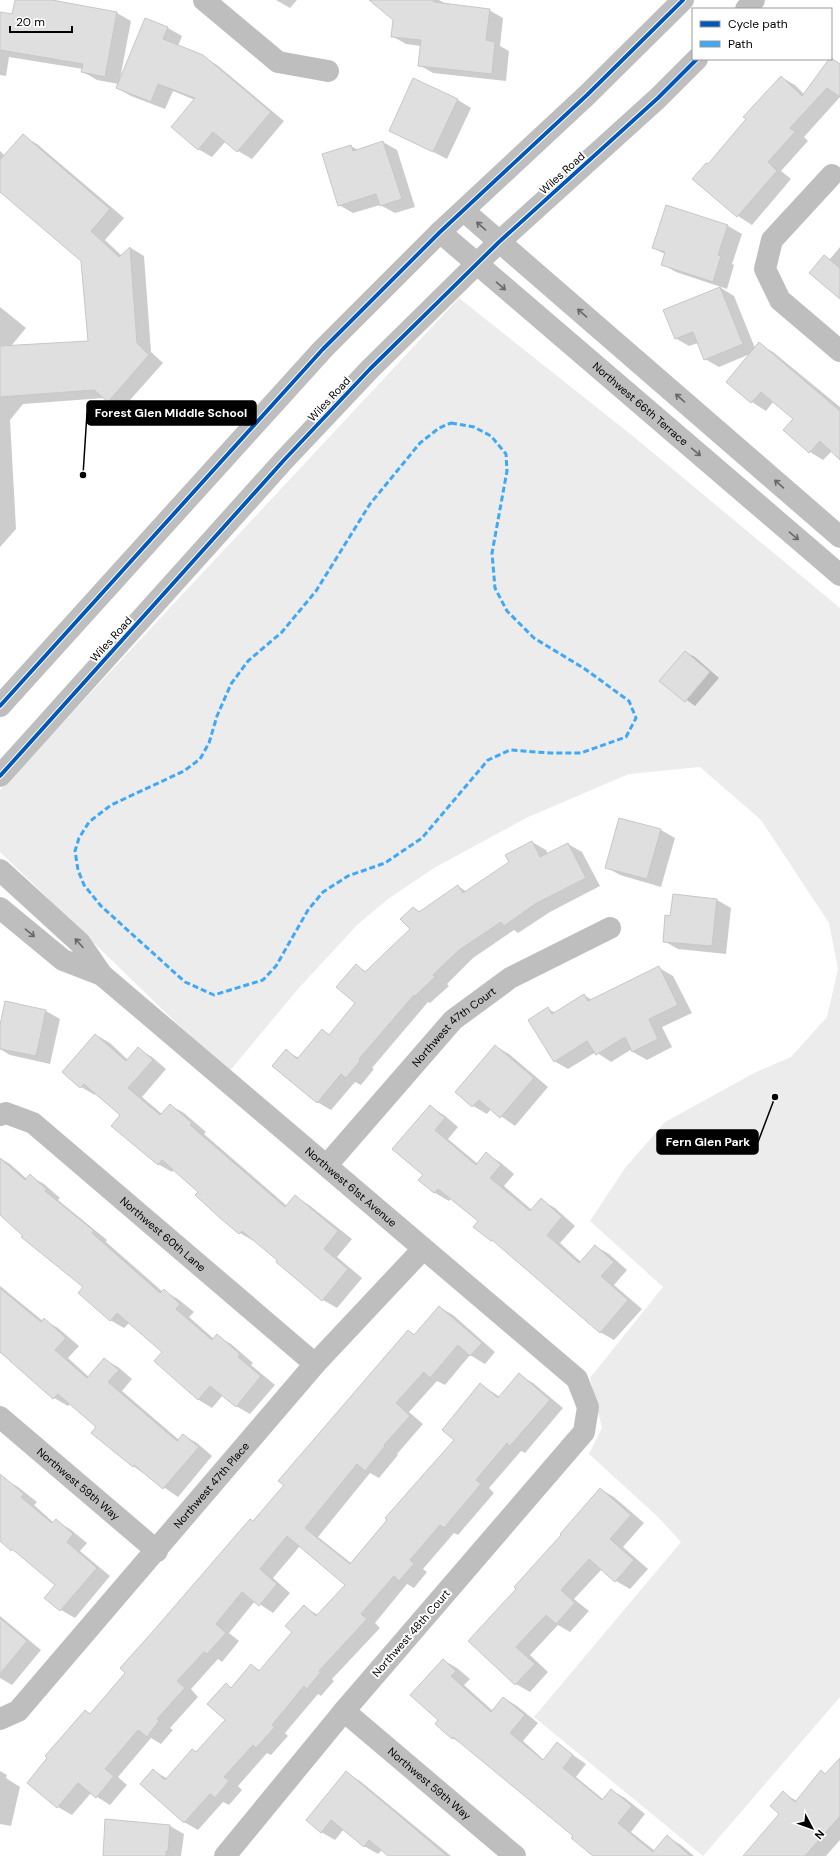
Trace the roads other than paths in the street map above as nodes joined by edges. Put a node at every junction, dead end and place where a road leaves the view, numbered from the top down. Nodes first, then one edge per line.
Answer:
1 (204, 0) edge
2 (682, 0) edge
3 (754, 0) edge
4 (747, 8) edge
5 (696, 60) edge
6 (328, 71) dead end
7 (832, 175) dead end
8 (464, 211) junction
9 (440, 232) junction
10 (499, 242) junction
11 (476, 264) junction
12 (840, 351) edge
13 (840, 537) edge
14 (840, 545) edge
15 (833, 569) edge
16 (0, 706) edge
17 (0, 776) edge
18 (0, 870) edge
19 (0, 908) edge
20 (610, 928) dead end
21 (102, 975) junction
22 (3, 1114) edge
23 (327, 1165) junction
24 (423, 1249) junction
25 (315, 1364) junction
26 (588, 1407) joint
27 (0, 1417) edge
28 (156, 1551) junction
29 (344, 1711) junction
30 (0, 1719) edge
31 (225, 1856) edge
32 (515, 1856) edge

1 - 6 street
2 - 8 street
3 - 4 street
5 - 10 street, Wiles Road
7 - 12 street
8 - 9 street
10 -> 8 street
9 - 11 street, Northwest 66th Terrace
9 - 16 street
10 - 11 street, Wiles Road
13 -> 10 street
11 -> 15 street, Northwest 66th Terrace
11 - 17 street, Wiles Road
14 - 15 street
21 -> 18 street, Northwest 61st Avenue
19 -> 21 street, Northwest 61st Avenue
20 - 23 street, Northwest 47th Court
21 - 23 street, Northwest 61st Avenue
22 - 25 street, Northwest 60th Lane
23 - 24 street, Northwest 61st Avenue
24 - 25 street, Northwest 47th Place
24 - 26 street, Northwest 61st Avenue
25 - 28 street, Northwest 47th Place
26 - 29 street, Northwest 48th Court
27 - 28 street, Northwest 59th Way
28 - 30 street, Northwest 47th Place
29 - 31 street, Northwest 48th Court
29 - 32 street, Northwest 59th Way

